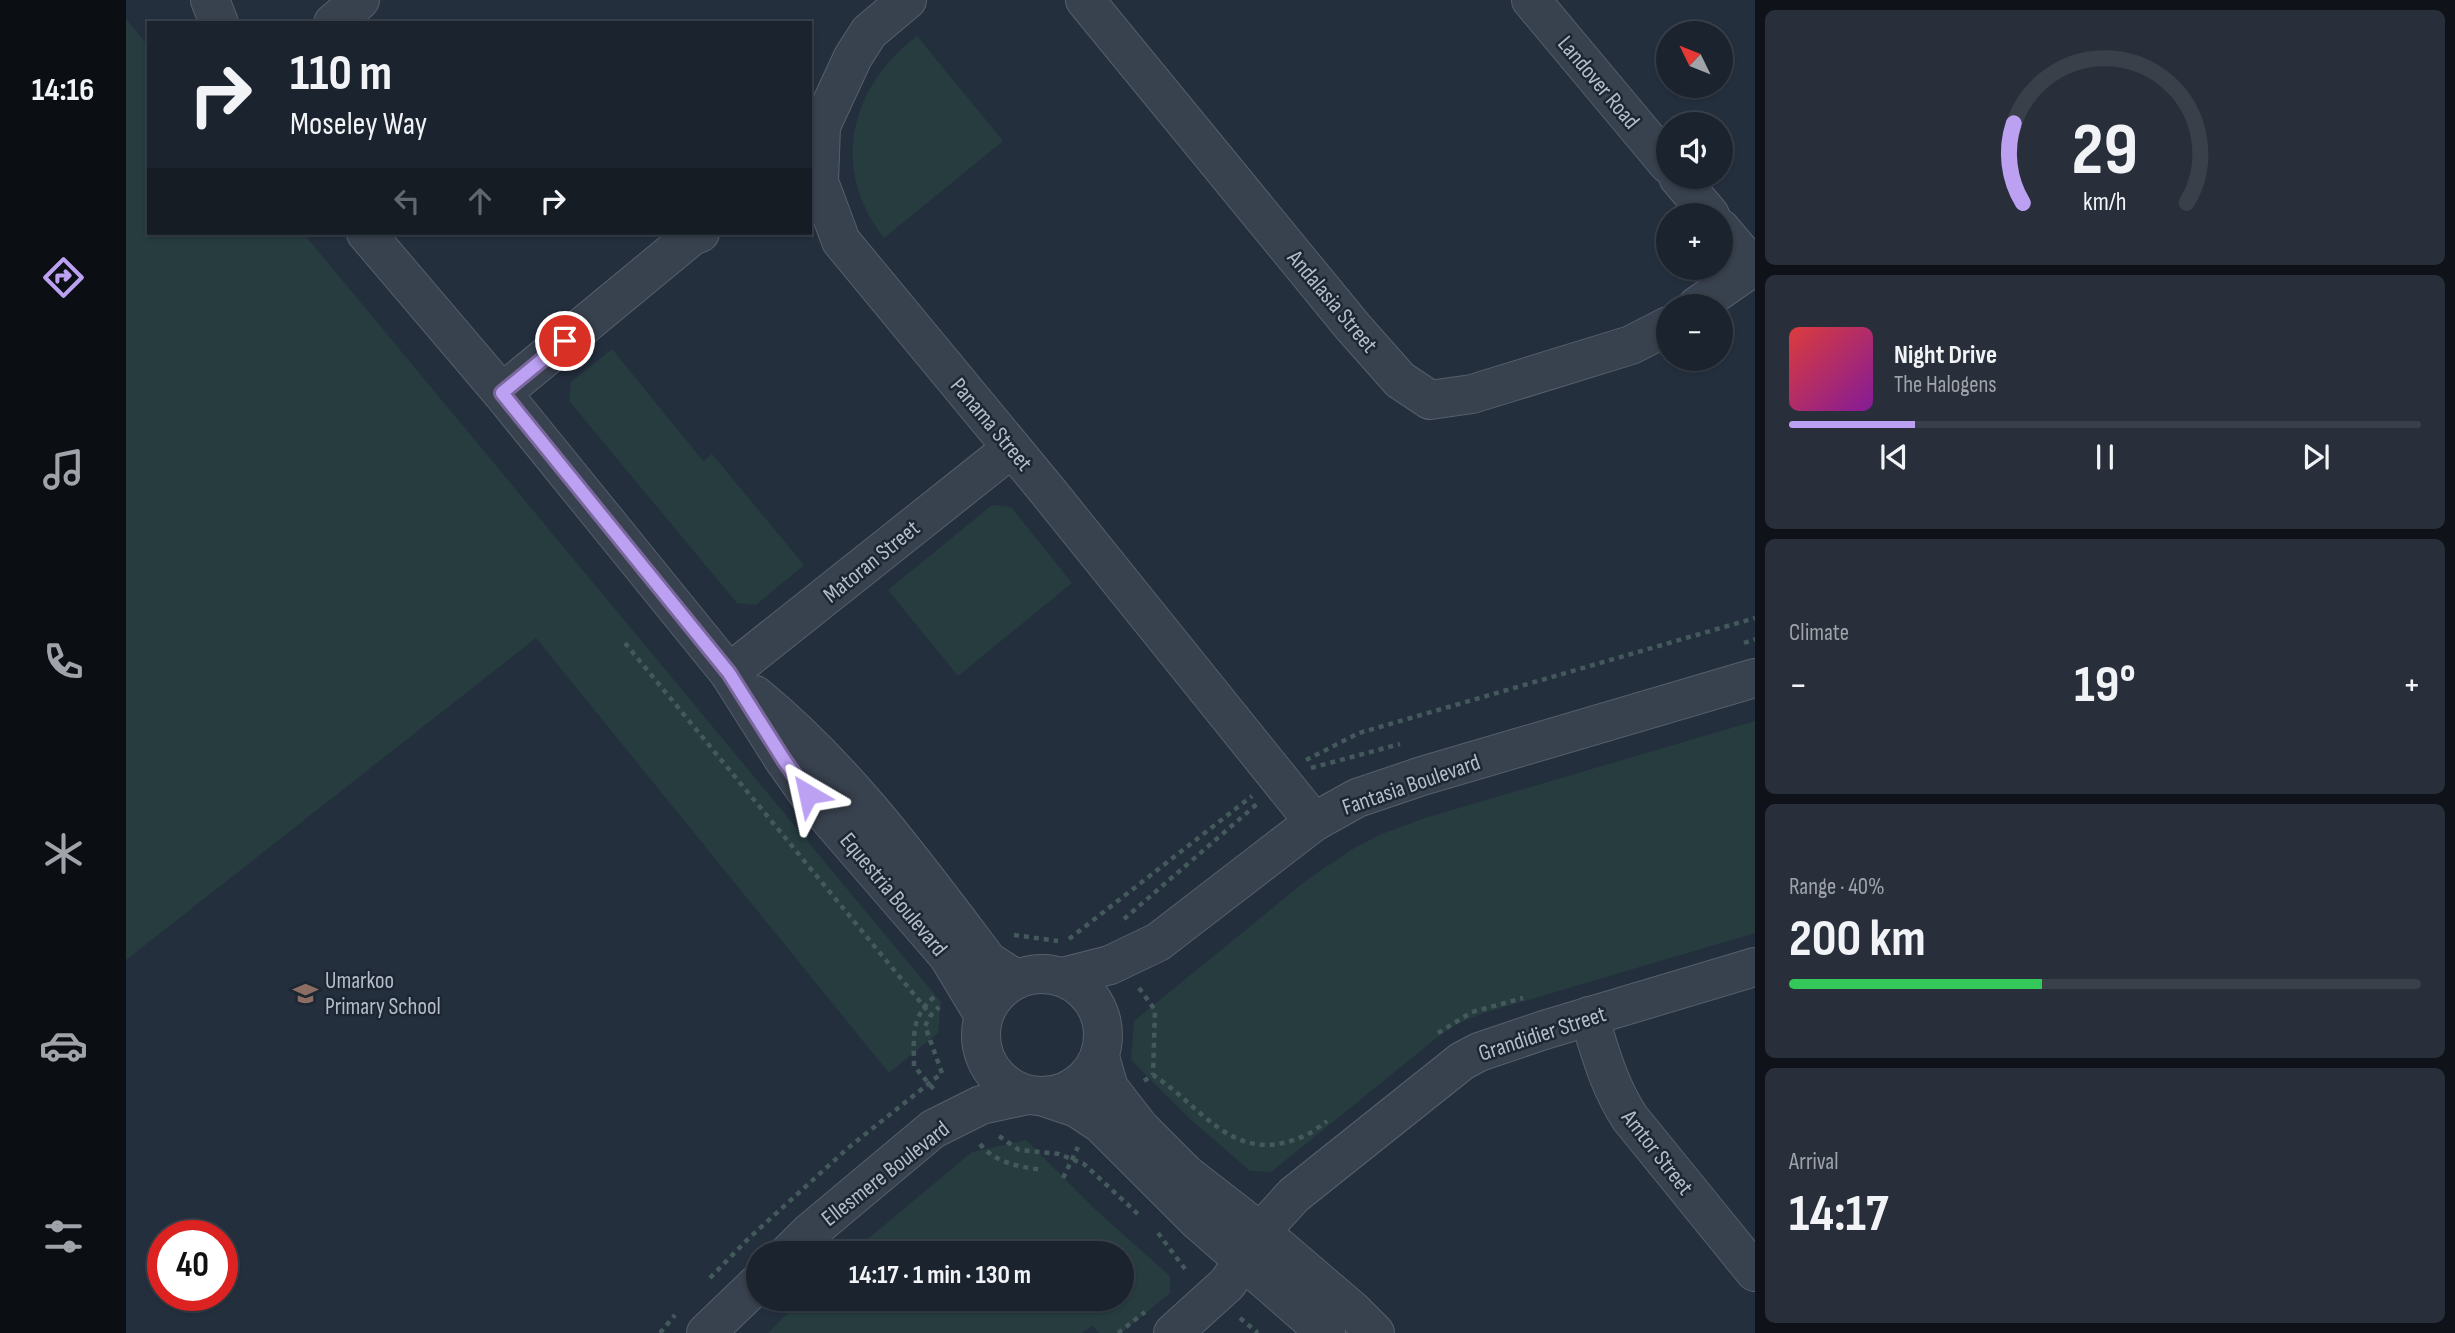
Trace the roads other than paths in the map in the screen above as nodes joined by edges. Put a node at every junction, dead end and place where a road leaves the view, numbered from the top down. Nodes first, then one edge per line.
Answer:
1 (210, 0) edge
2 (360, 0) edge
3 (907, 0) edge
4 (1085, 0) edge
5 (1531, 0) edge
6 (218, 21) edge
7 (334, 21) edge
8 (1656, 150) edge
9 (815, 184) edge
10 (1688, 189) edge
11 (1700, 203) edge
12 (368, 235) edge
13 (695, 235) edge
14 (1733, 243) edge
15 (1754, 268) edge
16 (1715, 294) edge
17 (1656, 332) edge
18 (502, 393) junction
19 (1012, 448) junction
20 (729, 673) junction
21 (1755, 678) edge
22 (1314, 822) junction
23 (1158, 942) junction
24 (1755, 967) edge
25 (1063, 976) junction
26 (1016, 979) junction
27 (974, 998) junction
28 (1589, 1016) junction
29 (1101, 1038) junction
30 (983, 1055) junction
31 (958, 1092) junction
32 (1035, 1095) junction
33 (1111, 1113) junction
34 (801, 1241) edge
35 (1253, 1247) junction
36 (1755, 1272) edge
37 (746, 1295) edge
38 (706, 1333) edge
39 (1173, 1333) edge
40 (1326, 1333) edge
41 (1375, 1333) edge

1 - 6 street
2 - 7 street
3 - 9 street, Panama Street
4 - 17 street, Andalasia Street
5 - 8 street, Landover Road
9 - 19 street, Panama Street
10 - 11 street
12 - 18 street, Equestria Boulevard
13 - 18 street
14 - 15 street
15 - 16 street
18 - 20 street, Equestria Boulevard
19 - 20 street, Matoran Street
19 - 22 street, Panama Street
20 - 26 street, Equestria Boulevard
20 - 27 street, Equestria Boulevard
21 - 22 street, Fantasia Boulevard
22 - 23 street, Fantasia Boulevard
23 - 25 street, Fantasia Boulevard
23 - 29 street
24 - 28 street, Grandidier Street
25 - 26 street
25 - 29 street
26 - 27 street
27 - 30 street
28 - 35 street, Grandidier Street
28 - 36 street, Amtor Street
29 - 32 street
29 - 33 street
30 - 31 street, Ellesmere Boulevard
30 - 32 street
31 - 32 street, Ellesmere Boulevard
31 - 34 street, Ellesmere Boulevard
32 - 33 street
33 - 35 street
35 - 39 street, Grandidier Street
35 - 40 street
35 - 41 street
37 - 38 street

